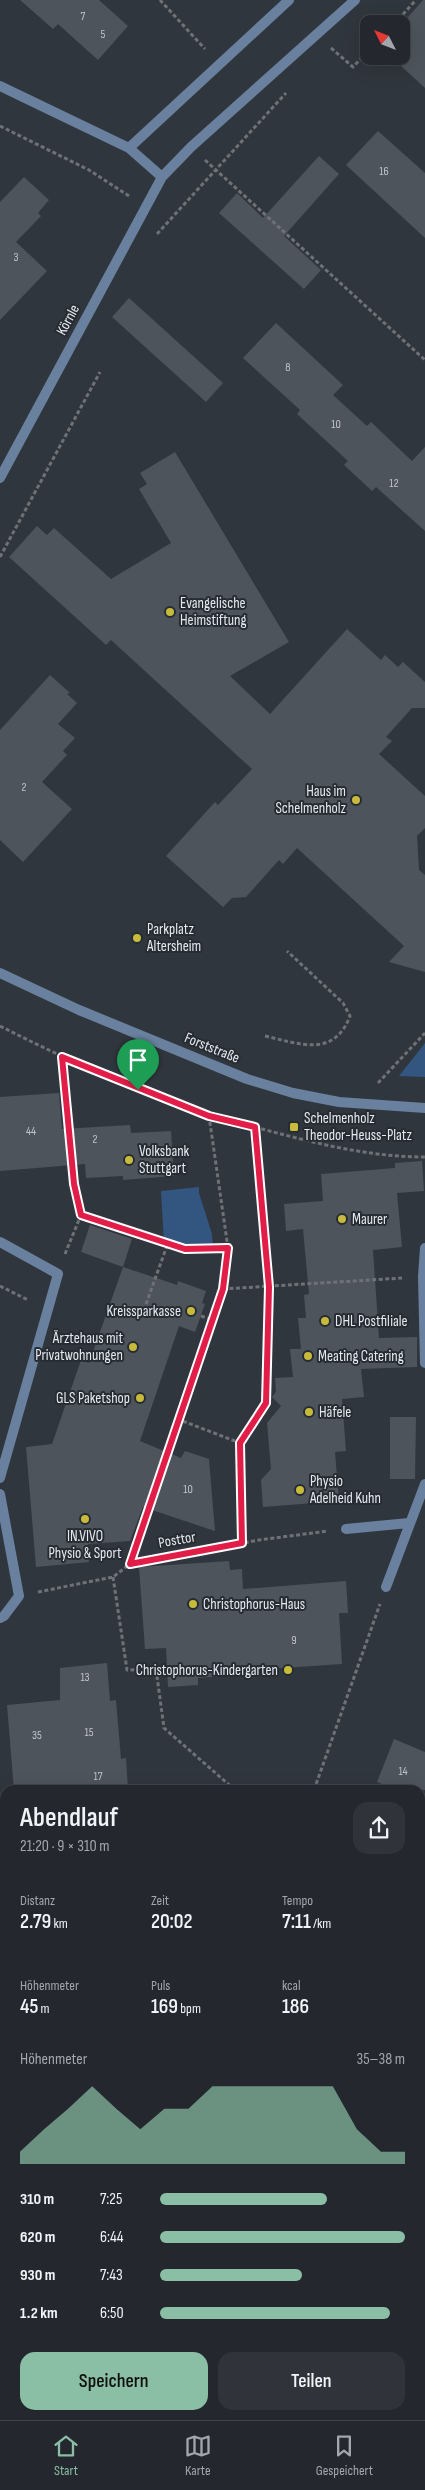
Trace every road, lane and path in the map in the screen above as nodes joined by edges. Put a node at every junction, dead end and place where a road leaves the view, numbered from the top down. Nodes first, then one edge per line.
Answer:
1 (160, 0) edge
2 (289, 0) edge
3 (355, 0) edge
4 (416, 0) edge
5 (402, 15) edge
6 (328, 46) dead end
7 (360, 60) edge
8 (220, 64) junction
9 (0, 86) edge
10 (288, 90) dead end
11 (0, 126) edge
12 (191, 147) junction
13 (129, 148) junction
14 (216, 170) junction
15 (162, 177) junction
16 (146, 207) junction
17 (153, 238) dead end
18 (425, 360) edge
19 (100, 372) dead end
20 (0, 478) edge
21 (0, 557) edge
22 (287, 951) dead end
23 (0, 972) edge
24 (0, 1026) edge
25 (425, 1034) edge
26 (266, 1036) dead end
27 (62, 1057) junction
28 (358, 1103) junction
29 (425, 1108) edge
30 (209, 1116) junction
31 (255, 1127) junction
32 (425, 1156) edge
33 (81, 1215) junction
34 (0, 1242) edge
35 (168, 1244) junction
36 (228, 1248) junction
37 (425, 1248) edge
38 (58, 1274) junction
39 (423, 1276) junction
40 (0, 1286) edge
41 (269, 1287) junction
42 (223, 1289) junction
43 (146, 1304) dead end
44 (48, 1310) junction
45 (200, 1316) dead end
46 (213, 1320) junction
47 (425, 1362) edge
48 (180, 1420) junction
49 (240, 1443) junction
50 (0, 1478) edge
51 (425, 1484) edge
52 (0, 1494) edge
53 (410, 1523) junction
54 (346, 1529) joint
55 (242, 1543) junction
56 (130, 1564) junction
57 (113, 1577) junction
58 (386, 1587) joint
59 (19, 1596) junction
60 (0, 1618) edge
61 (229, 1785) edge
62 (316, 1785) edge

1 - 8 path
2 - 8 street
3 - 12 street, Körnle
4 - 5 path
6 - 7 path
8 - 13 street
9 - 13 street
10 - 14 path
11 - 16 path
12 - 14 path
12 - 15 street, Körnle
13 - 15 street
14 - 17 path
14 - 18 path
15 - 16 street, Körnle
16 - 20 street, Körnle
19 - 21 path
22 - 26 path
23 - 28 street, Forststraße
24 - 27 path
25 - 28 path
27 - 30 path
27 - 33 path
28 - 29 street, Forststraße
30 - 31 path
30 - 36 path
31 - 32 path
31 - 41 path
33 - 35 path
33 - 38 path
34 - 38 street
35 - 36 path
35 - 43 path
36 - 42 path
37 - 39 street
38 - 44 street
39 - 41 path
39 - 47 street
40 - 44 path
41 - 42 path
41 - 49 path
42 - 46 path
44 - 50 street
45 - 46 path
46 - 48 path
48 - 49 path
48 - 56 path
49 - 55 path
51 - 53 street
52 - 59 street
53 - 54 street
53 - 58 street
54 - 55 path, Posttor
55 - 56 path, Posttor
56 - 57 path, Posttor
57 - 59 path, Posttor
57 - 61 path
58 - 62 path
59 - 60 street

